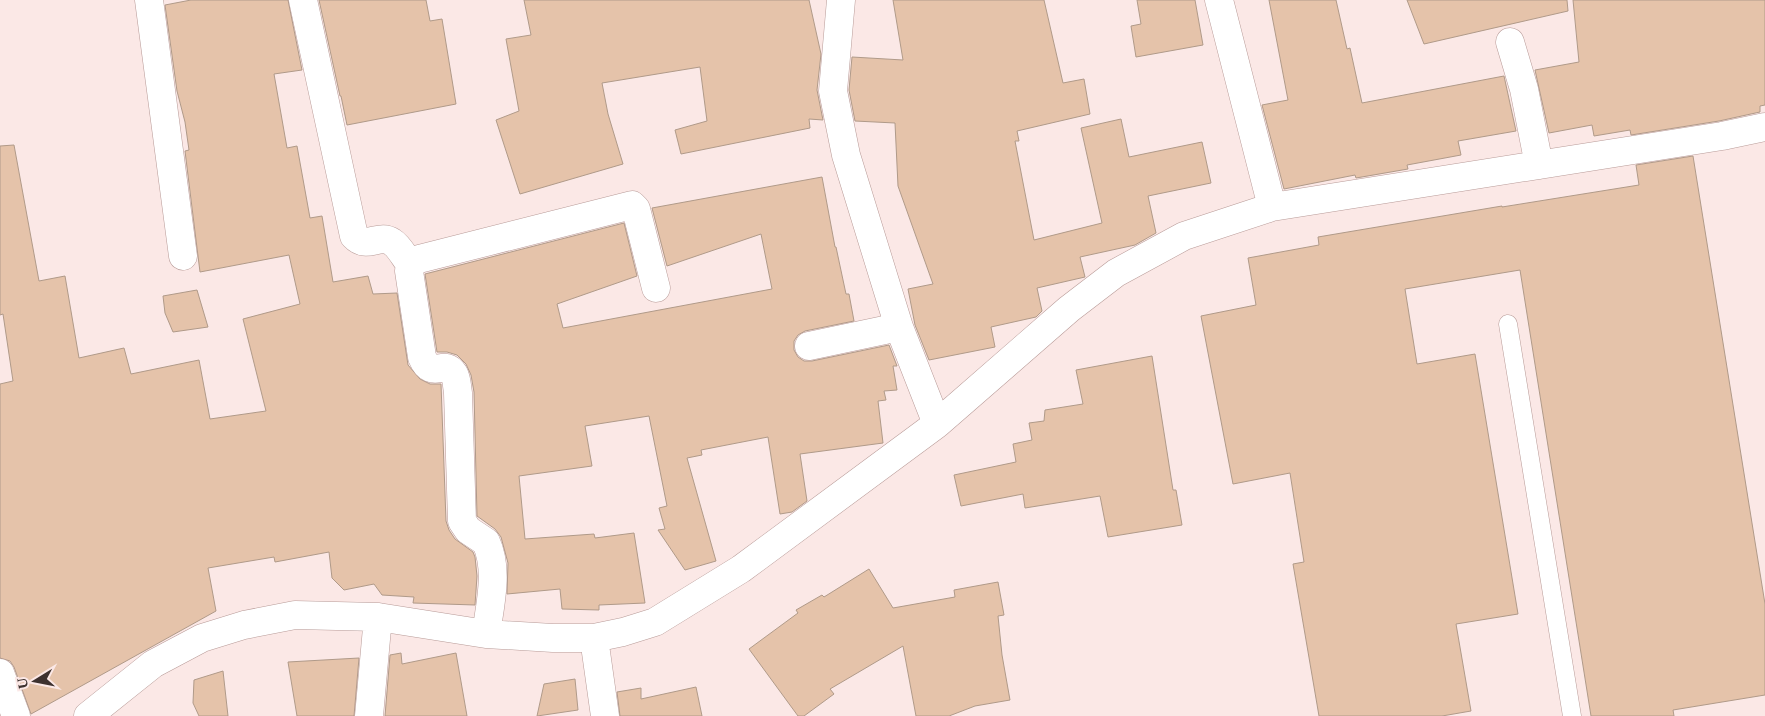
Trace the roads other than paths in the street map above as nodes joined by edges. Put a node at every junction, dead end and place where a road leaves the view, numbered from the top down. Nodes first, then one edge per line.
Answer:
1 (149, 0) edge
2 (303, 0) edge
3 (842, 0) edge
4 (1219, 0) edge
5 (1510, 42) dead end
6 (1765, 127) edge
7 (1539, 165) junction
8 (1272, 207) junction
9 (183, 256) dead end
10 (410, 264) junction
11 (656, 288) dead end
12 (1508, 324) dead end
13 (899, 327) junction
14 (809, 346) dead end
15 (937, 424) junction
16 (378, 617) junction
17 (486, 634) junction
18 (594, 638) junction
19 (0, 673) edge
20 (16, 716) edge
21 (88, 716) edge
22 (369, 716) edge
23 (605, 716) edge
24 (1572, 716) edge

1 - 9 street
2 - 10 street
3 - 13 street
4 - 8 street
5 - 7 street
6 - 7 street
7 - 8 street
8 - 15 street
10 - 11 street
10 - 17 street
12 - 24 lane
13 - 14 street
13 - 15 street
15 - 18 street
16 - 17 street
16 - 21 street
16 - 22 street
17 - 18 street
18 - 23 street
19 - 20 street

